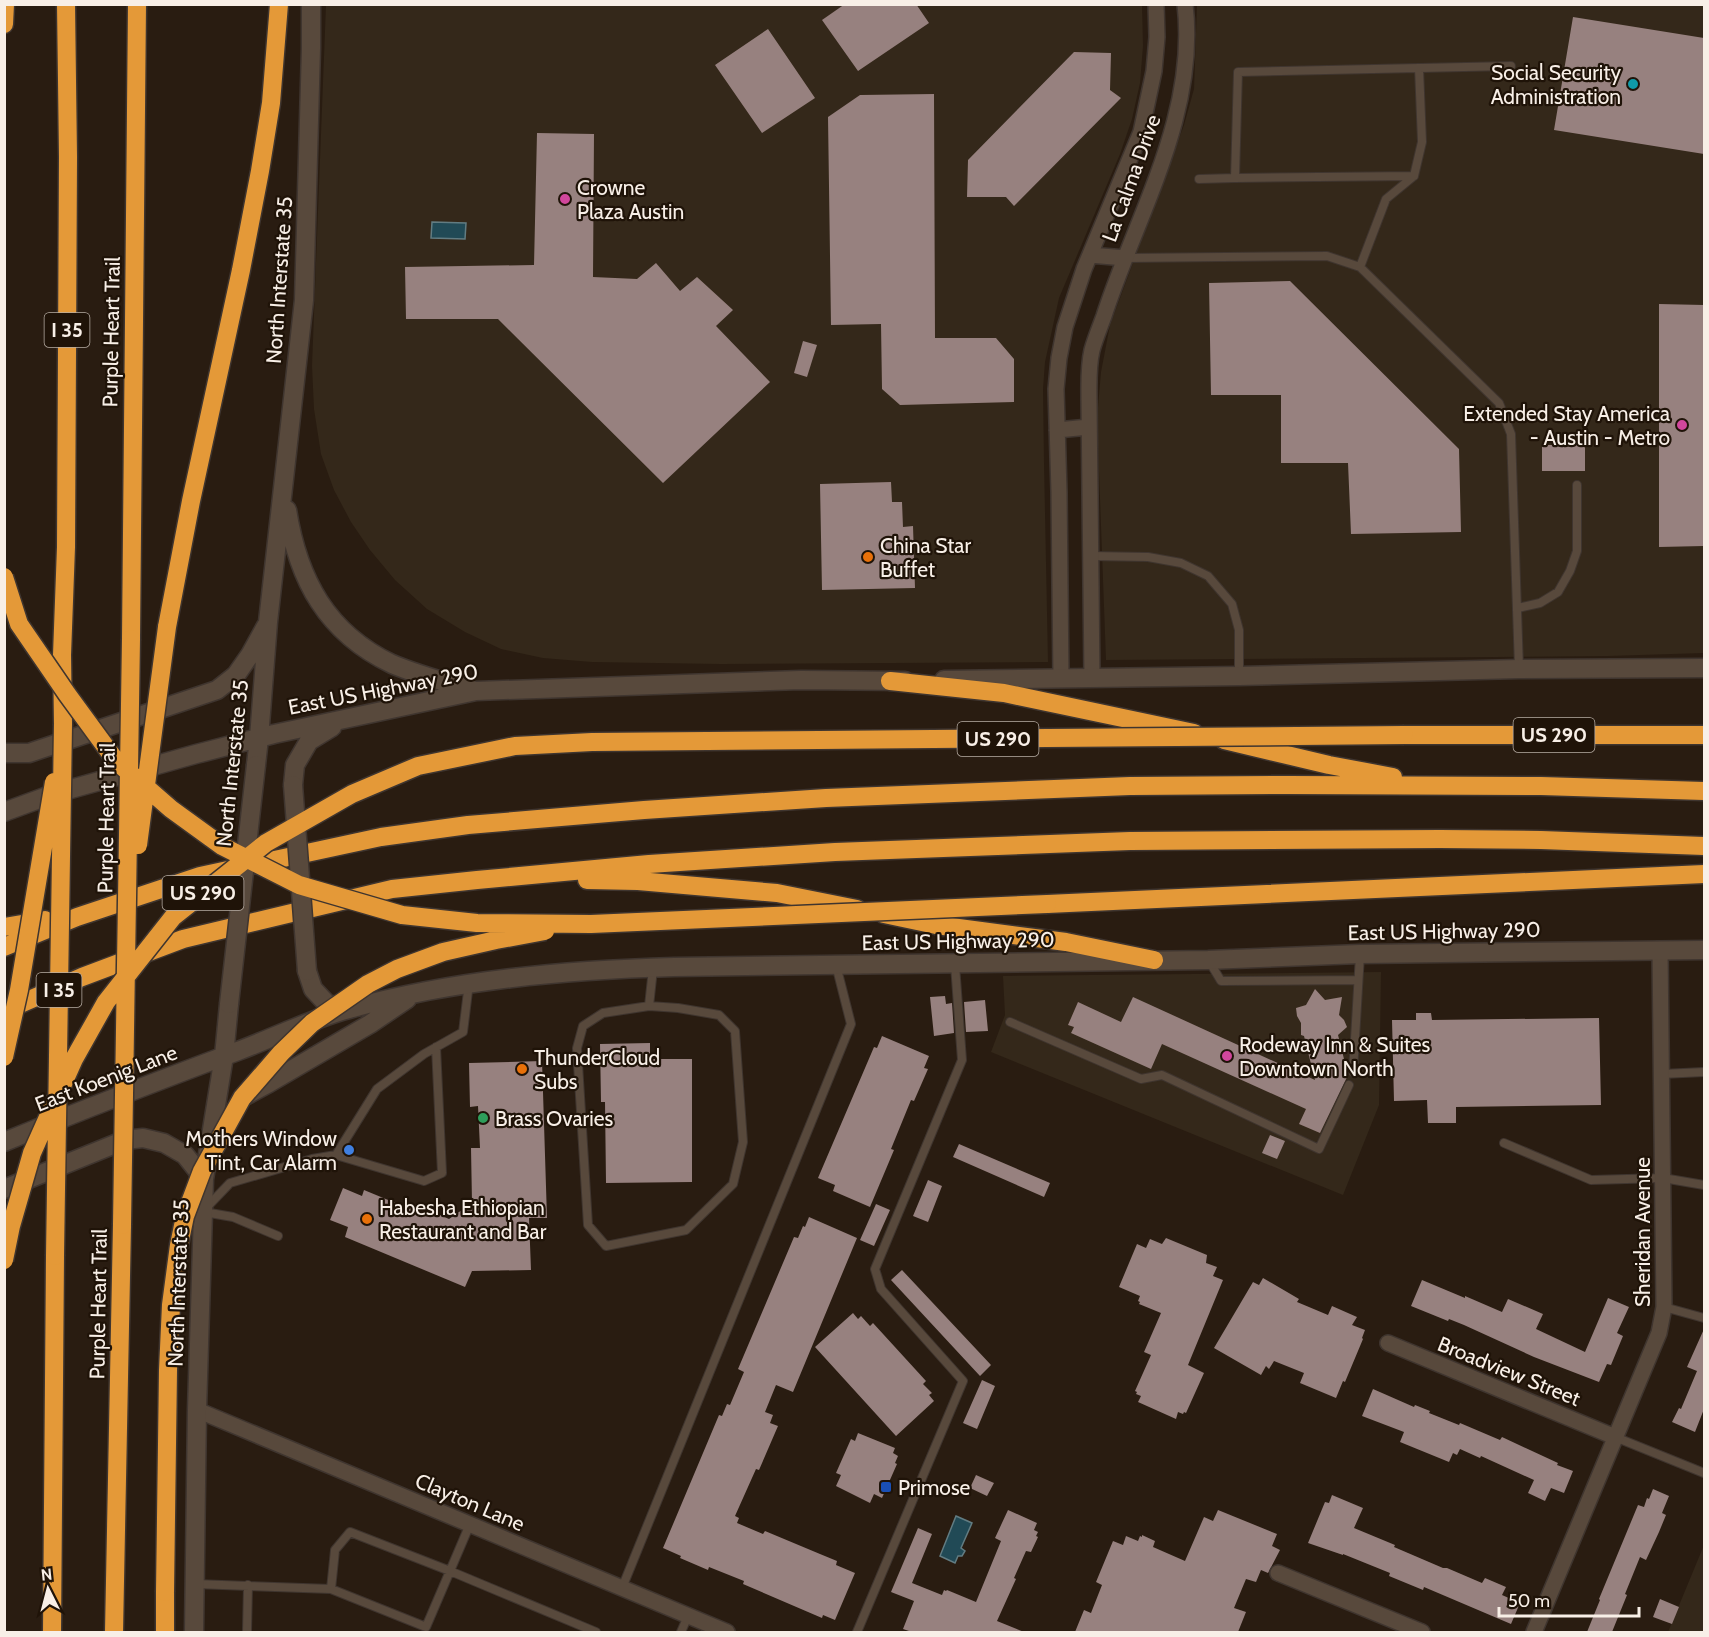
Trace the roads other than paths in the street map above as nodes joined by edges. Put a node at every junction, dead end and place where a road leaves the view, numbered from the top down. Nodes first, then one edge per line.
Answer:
1 (5, 4) edge
2 (66, 4) edge
3 (137, 4) edge
4 (279, 4) edge
5 (311, 4) edge
6 (1155, 4) edge
7 (1185, 4) edge
8 (4, 24) edge
9 (1511, 66) dead end
10 (1419, 68) junction
11 (1414, 176) junction
12 (1235, 178) junction
13 (1199, 179) dead end
14 (1090, 255) junction
15 (1125, 258) junction
16 (1360, 267) junction
17 (1089, 427) junction
18 (1057, 430) junction
19 (1577, 485) dead end
20 (284, 487) junction
21 (1090, 556) junction
22 (4, 576) edge
23 (1518, 608) junction
24 (268, 621) junction
25 (1704, 668) edge
26 (1519, 669) junction
27 (1239, 676) junction
28 (1060, 679) junction
29 (1092, 679) junction
30 (890, 681) junction
31 (476, 691) junction
32 (346, 719) junction
33 (63, 724) junction
34 (1704, 735) edge
35 (259, 738) junction
36 (4, 753) edge
37 (1437, 785) junction
38 (1704, 791) edge
39 (4, 812) edge
40 (1704, 846) edge
41 (1704, 874) edge
42 (477, 880) junction
43 (77, 917) junction
44 (127, 924) junction
45 (591, 924) junction
46 (4, 927) edge
47 (4, 947) edge
48 (1660, 950) junction
49 (1704, 950) edge
50 (1360, 954) junction
51 (1154, 960) junction
52 (1208, 960) junction
53 (955, 963) junction
54 (836, 965) junction
55 (653, 968) junction
56 (1358, 980) junction
57 (469, 983) junction
58 (416, 993) junction
59 (649, 1006) junction
60 (347, 1009) junction
61 (4, 1011) edge
62 (1010, 1022) dead end
63 (436, 1047) junction
64 (224, 1056) junction
65 (4, 1057) edge
66 (1353, 1072) dead end
67 (1704, 1072) edge
68 (1662, 1074) junction
69 (1349, 1085) dead end
70 (4, 1142) edge
71 (1504, 1143) dead end
72 (336, 1155) junction
73 (1663, 1178) junction
74 (204, 1179) junction
75 (1704, 1185) edge
76 (4, 1189) edge
77 (202, 1211) junction
78 (278, 1236) dead end
79 (4, 1260) edge
80 (1664, 1307) junction
81 (1704, 1318) edge
82 (1388, 1343) dead end
83 (197, 1410) junction
84 (1615, 1437) junction
85 (1704, 1473) edge
86 (470, 1524) junction
87 (450, 1571) junction
88 (1278, 1573) dead end
89 (194, 1584) junction
90 (248, 1585) junction
91 (622, 1588) junction
92 (331, 1589) junction
93 (688, 1616) junction
94 (425, 1630) edge
95 (52, 1632) edge
96 (114, 1632) edge
97 (165, 1632) edge
98 (194, 1632) edge
99 (247, 1632) edge
100 (596, 1632) edge
101 (681, 1632) edge
102 (727, 1632) edge
103 (856, 1632) edge
104 (1422, 1632) edge
105 (1534, 1632) edge

1 - 8 highway
2 - 33 highway, Purple Heart Trail / I 35, bridge
3 - 44 highway, Purple Heart Trail, bridge
4 - 44 highway, bridge
5 - 20 main road, North Interstate 35
6 - 14 street, La Calma Drive
7 - 15 street, La Calma Drive
9 - 10 lane
10 - 11 lane
10 - 12 lane
11 - 12 lane
11 - 16 lane
12 - 13 lane
14 - 15 street, La Calma Drive
14 - 18 street, La Calma Drive
15 - 16 lane
15 - 17 street, La Calma Drive
16 - 23 lane
17 - 18 street
17 - 21 street, La Calma Drive
18 - 28 street, La Calma Drive
19 - 23 lane
20 - 24 main road, North Interstate 35
20 - 31 main road
21 - 27 lane
21 - 29 street, La Calma Drive
22 - 45 highway, bridge
23 - 26 lane
24 - 35 main road, North Interstate 35
24 - 36 main road
25 - 26 main road, East US Highway 290
26 - 27 main road, East US Highway 290
27 - 29 main road, East US Highway 290
28 - 29 main road, East US Highway 290
28 - 30 main road, East US Highway 290
30 - 31 main road, East US Highway 290
30 - 37 highway
31 - 32 main road, East US Highway 290
32 - 35 main road, East US Highway 290
32 - 60 main road, bridge
33 - 65 highway, bridge
33 - 95 highway, Purple Heart Trail / I 35, bridge
34 - 79 highway, US 290, bridge
35 - 39 main road
35 - 64 main road, North Interstate 35, bridge
37 - 38 highway
37 - 43 highway
40 - 42 highway
41 - 45 highway, bridge
42 - 51 highway
42 - 61 highway
43 - 46 highway
43 - 47 highway
44 - 96 highway, Purple Heart Trail, bridge
45 - 97 highway, bridge
48 - 49 main road, East US Highway 290
48 - 50 main road, East US Highway 290
48 - 68 street, Sheridan Avenue
50 - 52 main road, East US Highway 290
50 - 56 lane
51 - 52 main road, East US Highway 290
51 - 53 main road, East US Highway 290
52 - 56 lane
53 - 54 main road, East US Highway 290
53 - 103 lane
54 - 55 main road, East US Highway 290
54 - 91 lane
55 - 57 main road, East US Highway 290
55 - 59 lane
56 - 66 lane
57 - 58 main road, East US Highway 290
57 - 63 lane
58 - 60 main road, East US Highway 290
58 - 74 main road
59 - 59 lane
60 - 64 main road, East US Highway 290
62 - 69 lane
63 - 72 lane
63 - 72 lane
64 - 70 main road, East Koenig Lane
64 - 74 main road, North Interstate 35
67 - 68 lane
68 - 73 street, Sheridan Avenue
71 - 73 lane
72 - 77 lane
73 - 75 lane
73 - 80 street, Sheridan Avenue
74 - 76 main road
74 - 77 main road, North Interstate 35
77 - 78 lane
77 - 83 main road, North Interstate 35
80 - 81 lane
80 - 84 street, Sheridan Avenue
82 - 84 street, Broadview Street
83 - 86 street, Clayton Lane
83 - 89 main road, North Interstate 35
84 - 85 lane
84 - 105 street, Sheridan Avenue
86 - 87 lane
86 - 91 street, Clayton Lane
87 - 92 lane
87 - 94 lane
87 - 100 lane
88 - 104 street
89 - 90 lane
89 - 98 main road, North Interstate 35
90 - 92 lane
90 - 99 lane
91 - 93 street, Clayton Lane
92 - 94 lane
93 - 101 lane
93 - 102 street, Clayton Lane

